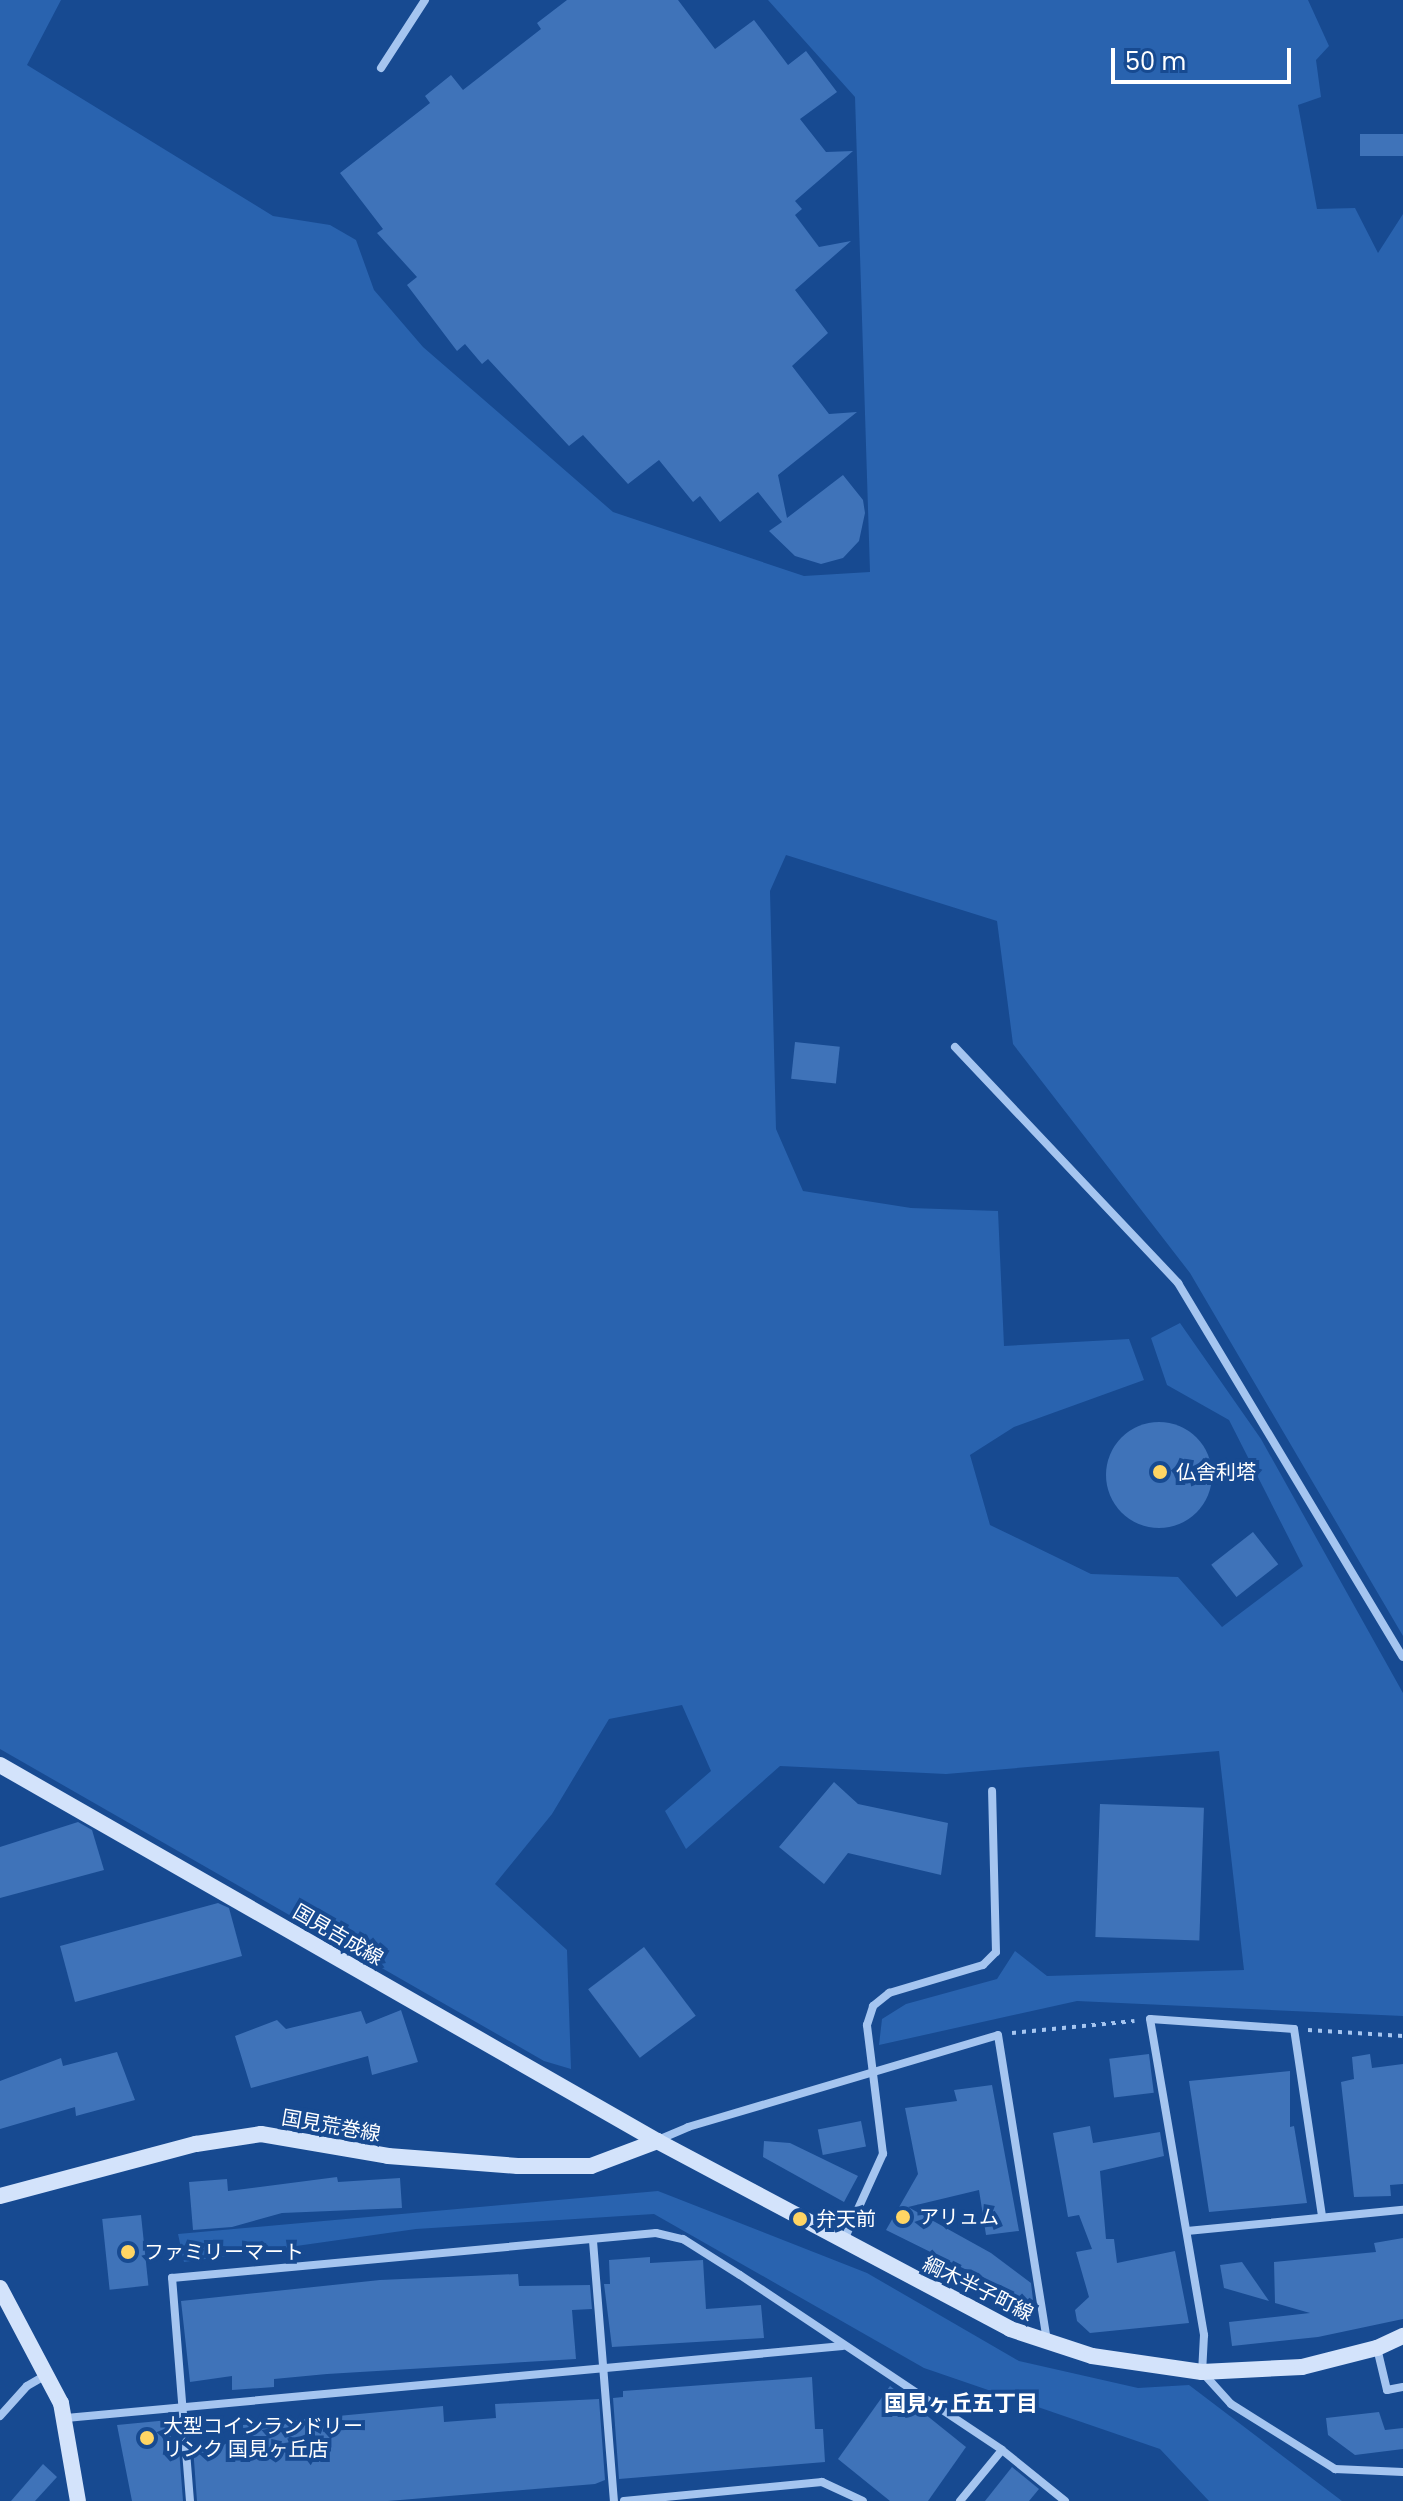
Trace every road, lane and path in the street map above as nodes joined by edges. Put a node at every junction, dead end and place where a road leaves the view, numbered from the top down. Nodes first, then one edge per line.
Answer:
1 (425, 0) edge
2 (381, 68) dead end
3 (955, 1047) dead end
4 (1403, 1657) edge
5 (0, 1765) edge
6 (992, 1791) dead end
7 (1150, 2019) junction
8 (1294, 2029) junction
9 (998, 2035) junction
10 (1403, 2036) edge
11 (873, 2074) junction
12 (657, 2141) junction
13 (0, 2196) edge
14 (1403, 2210) edge
15 (1322, 2216) junction
16 (1187, 2231) junction
17 (593, 2241) junction
18 (842, 2243) junction
19 (0, 2288) edge
20 (1403, 2336) edge
21 (1047, 2342) junction
22 (844, 2346) junction
23 (1377, 2348) junction
24 (602, 2369) junction
25 (1202, 2372) junction
26 (48, 2374) junction
27 (1403, 2387) edge
28 (182, 2406) junction
29 (0, 2416) edge
30 (66, 2418) junction
31 (1002, 2450) junction
32 (1403, 2472) edge
33 (78, 2501) edge
34 (190, 2501) edge
35 (614, 2501) edge
36 (624, 2501) edge
37 (863, 2501) edge
38 (960, 2501) edge
39 (1065, 2501) edge

1 - 2 street
3 - 4 street
5 - 12 street, 国見吉成線
6 - 11 street
7 - 8 street
7 - 9 path
7 - 16 street
8 - 10 path
8 - 15 street
9 - 11 street
9 - 21 street
11 - 12 street
11 - 18 street
12 - 13 street, 国見荒巻線
12 - 18 street, 綱木半子町線
14 - 15 street
15 - 16 street
16 - 25 street
17 - 22 street
17 - 24 street
17 - 28 street
18 - 21 street, 綱木半子町線
19 - 26 street
20 - 23 street, 綱木半子町線
21 - 25 street, 綱木半子町線
22 - 24 street
22 - 31 street
23 - 25 street, 綱木半子町線
23 - 27 street
24 - 28 street
24 - 35 street
25 - 32 street
26 - 29 street
26 - 30 street
28 - 30 street
28 - 34 street
30 - 33 street
31 - 38 street
31 - 39 street
36 - 37 street

